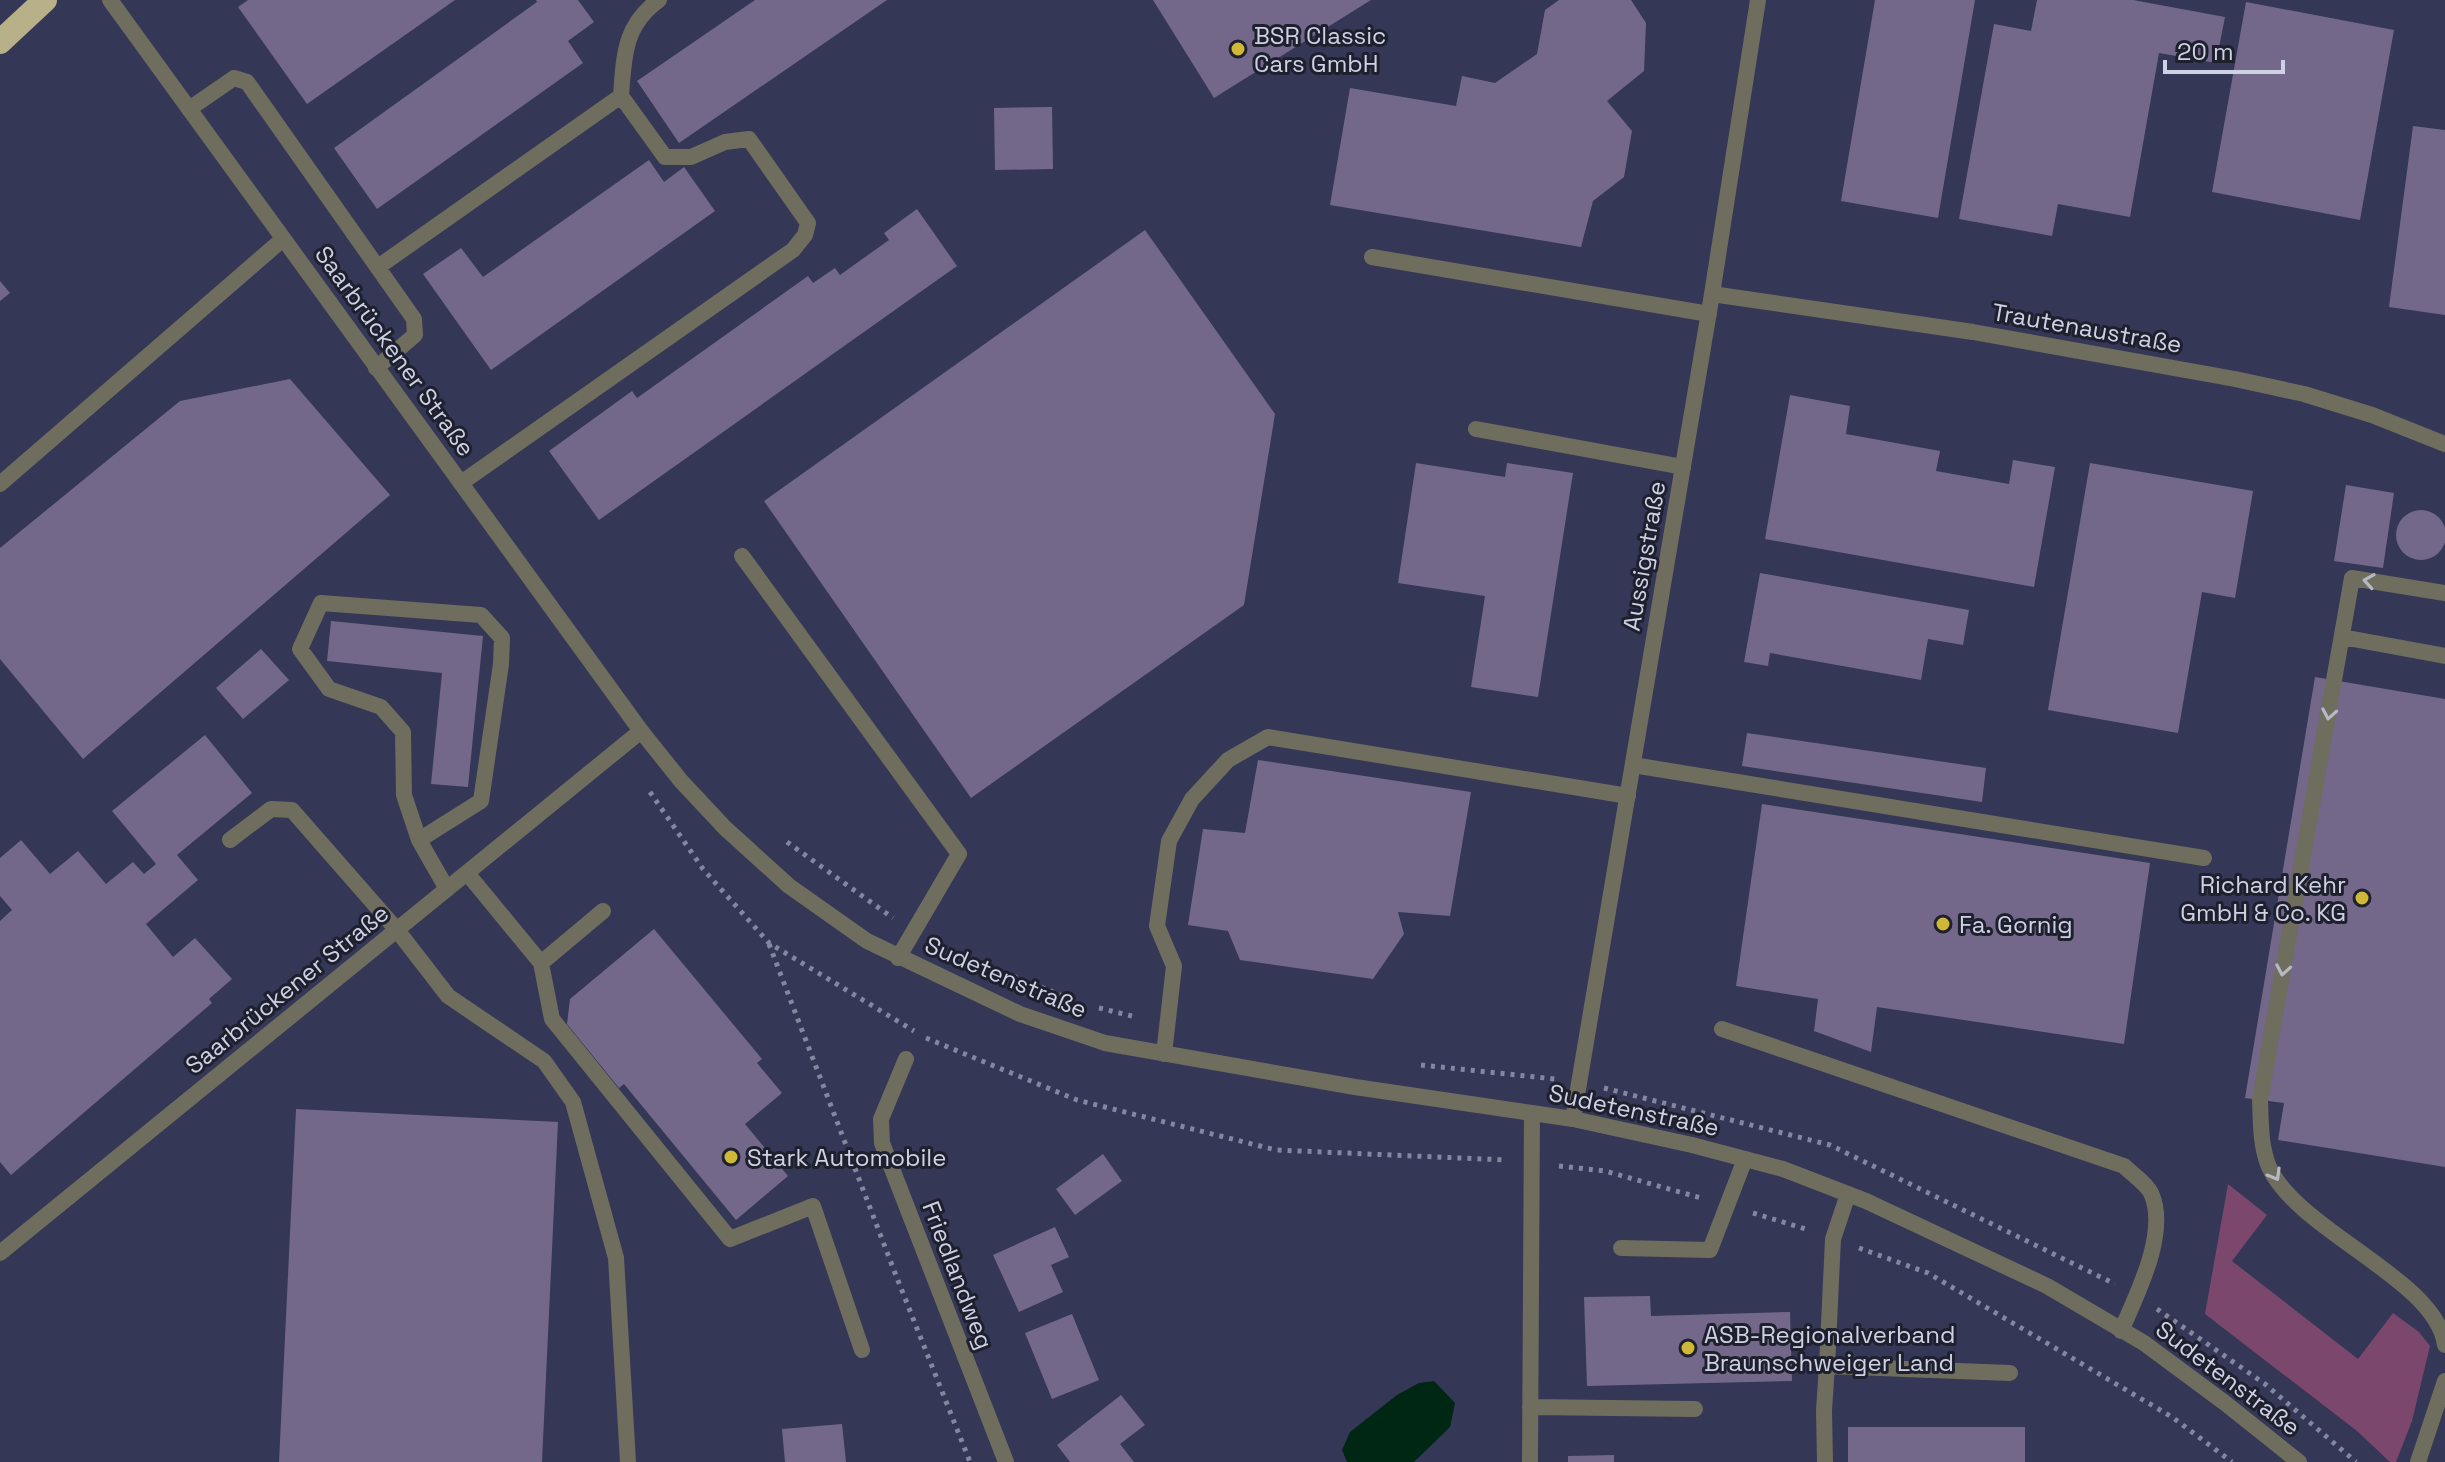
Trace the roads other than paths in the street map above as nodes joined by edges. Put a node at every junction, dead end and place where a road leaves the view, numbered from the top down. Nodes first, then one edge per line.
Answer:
1 (45, 0) edge
2 (110, 0) edge
3 (659, 0) edge
4 (1758, 0) edge
5 (0, 42) edge
6 (621, 96) junction
7 (189, 109) junction
8 (283, 239) junction
9 (1372, 257) dead end
10 (378, 267) junction
11 (1712, 294) junction
12 (1709, 314) junction
13 (376, 368) junction
14 (1476, 429) dead end
15 (2445, 444) edge
16 (1683, 467) junction
17 (461, 483) junction
18 (0, 484) edge
19 (742, 556) dead end
20 (2445, 593) edge
21 (2342, 637) junction
22 (2445, 656) edge
23 (641, 731) junction
24 (1633, 765) junction
25 (1628, 796) junction
26 (230, 840) dead end
27 (419, 840) junction
28 (2204, 858) dead end
29 (467, 873) junction
30 (447, 889) junction
31 (603, 911) dead end
32 (397, 930) junction
33 (898, 958) junction
34 (541, 963) junction
35 (1722, 1029) dead end
36 (1164, 1054) junction
37 (906, 1059) dead end
38 (1532, 1113) junction
39 (1573, 1119) junction
40 (1745, 1159) junction
41 (1848, 1194) junction
42 (1621, 1248) dead end
43 (0, 1253) edge
44 (2121, 1331) junction
45 (2445, 1345) edge
46 (862, 1350) dead end
47 (1827, 1366) junction
48 (2010, 1373) dead end
49 (2445, 1381) edge
50 (1530, 1407) junction
51 (1695, 1409) dead end
52 (628, 1462) edge
53 (1006, 1462) edge
54 (1530, 1462) edge
55 (1825, 1462) edge
56 (2299, 1462) edge
57 (2418, 1462) edge

1 - 5 highway
2 - 7 street, Saarbrückener Straße
3 - 6 street
4 - 11 street, Aussigstraße
6 - 10 street
6 - 17 street
7 - 8 street, Saarbrückener Straße
7 - 10 street
8 - 13 street, Saarbrückener Straße
8 - 18 street
9 - 12 street
10 - 13 street
11 - 12 street, Aussigstraße
11 - 15 street, Trautenaustraße
12 - 16 street, Aussigstraße
13 - 17 street, Saarbrückener Straße
14 - 16 street
16 - 24 street, Aussigstraße
17 - 23 street, Saarbrückener Straße
19 - 33 street
20 -> 21 street
21 - 22 street
21 -> 45 street
23 - 29 street, Saarbrückener Straße
23 - 33 street, Saarbrückener Straße
24 - 25 street, Aussigstraße
24 - 28 street
25 - 36 street
25 - 39 street, Aussigstraße
26 - 32 street
27 - 27 street
27 - 30 street
29 - 30 street, Saarbrückener Straße
29 - 34 street
30 - 32 street, Saarbrückener Straße
31 - 34 street
32 - 43 street, Saarbrückener Straße
32 - 52 street
33 - 36 street, Sudetenstraße
34 - 46 street
35 - 44 street
36 - 38 street, Sudetenstraße
37 - 53 street, Friedlandweg
38 - 39 street, Sudetenstraße
38 - 50 street
39 - 40 street, Sudetenstraße
40 - 41 street, Sudetenstraße
40 - 42 street
41 - 44 street, Sudetenstraße
41 - 47 street
44 - 56 street, Sudetenstraße
47 - 48 street
47 - 55 street
49 - 57 street
50 - 51 street
50 - 54 street

